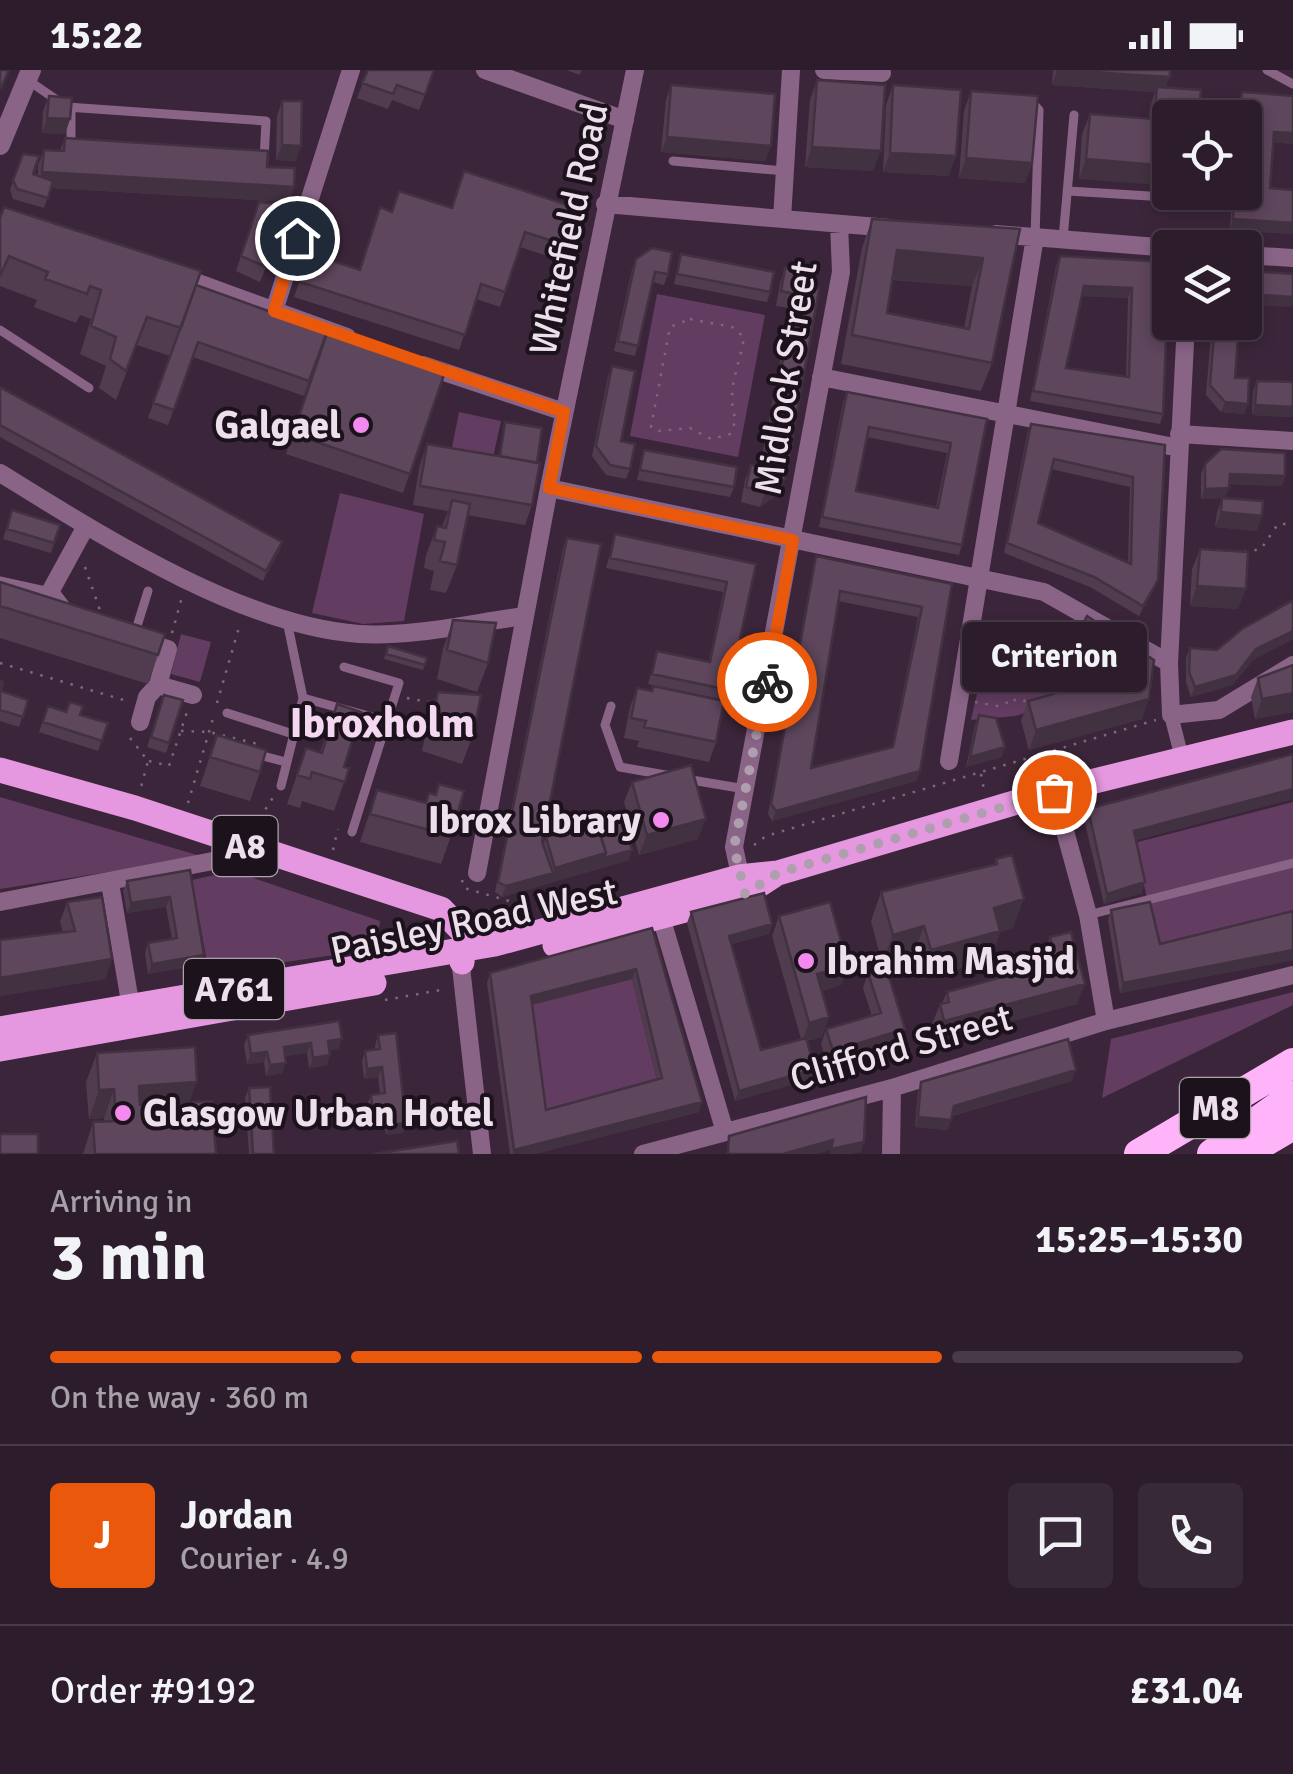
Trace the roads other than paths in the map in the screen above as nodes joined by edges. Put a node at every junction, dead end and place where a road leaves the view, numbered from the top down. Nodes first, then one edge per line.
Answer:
1 (350, 70) edge
2 (485, 70) edge
3 (635, 70) edge
4 (791, 70) edge
5 (824, 70) edge
6 (1266, 70) edge
7 (882, 73) dead end
8 (28, 75) edge
9 (1293, 84) edge
10 (1025, 98) edge
11 (71, 107) junction
12 (1074, 115) dead end
13 (624, 120) junction
14 (2, 133) edge
15 (88, 148) edge
16 (244, 161) edge
17 (673, 161) dead end
18 (785, 170) junction
19 (1068, 191) junction
20 (1152, 196) edge
21 (606, 204) junction
22 (782, 219) junction
23 (840, 224) junction
24 (918, 229) edge
25 (976, 233) edge
26 (1035, 237) junction
27 (1062, 239) junction
28 (1152, 246) edge
29 (1262, 255) edge
30 (1293, 258) edge
31 (163, 270) edge
32 (274, 311) junction
33 (0, 330) edge
34 (1185, 340) edge
35 (364, 344) edge
36 (400, 356) edge
37 (821, 377) junction
38 (88, 388) dead end
39 (564, 412) junction
40 (1008, 414) junction
41 (1178, 441) junction
42 (1293, 441) edge
43 (0, 473) edge
44 (549, 488) junction
45 (82, 534) junction
46 (793, 540) junction
47 (977, 580) junction
48 (0, 581) edge
49 (148, 591) dead end
50 (50, 592) junction
51 (525, 616) junction
52 (287, 621) junction
53 (88, 624) edge
54 (107, 630) edge
55 (134, 638) junction
56 (1168, 664) junction
57 (1293, 665) edge
58 (344, 667) dead end
59 (158, 685) junction
60 (193, 695) road end
61 (303, 698) junction
62 (611, 706) dead end
63 (227, 713) dead end
64 (1172, 715) junction
65 (387, 721) junction
66 (132, 722) road end
67 (1293, 732) edge
68 (293, 734) junction
69 (263, 756) edge
70 (288, 757) junction
71 (1182, 758) junction
72 (949, 761) dead end
73 (0, 770) edge
74 (281, 786) road end
75 (747, 790) junction
76 (1054, 792) junction
77 (352, 832) road end
78 (242, 845) junction
79 (1293, 863) edge
80 (476, 873) road end
81 (740, 876) junction
82 (110, 882) junction
83 (0, 902) edge
84 (1088, 915) junction
85 (661, 917) junction
86 (464, 948) junction
87 (1293, 975) edge
88 (133, 1017) junction
89 (1106, 1021) junction
90 (0, 1029) edge
91 (0, 1049) edge
92 (1293, 1063) edge
93 (892, 1088) junction
94 (1293, 1096) edge
95 (1293, 1125) edge
96 (714, 1140) edge
97 (482, 1154) edge
98 (642, 1154) edge
99 (891, 1154) edge
100 (1139, 1154) edge
101 (1212, 1154) edge
102 (1244, 1154) edge

1 - 32 street
2 - 13 street
3 - 13 street, Whitefield Road
4 - 18 street
5 - 7 street
6 - 9 lane
8 - 11 lane
8 - 14 street
10 - 26 lane
11 - 15 lane
11 - 16 lane
12 - 19 lane
13 - 21 street, Whitefield Road
17 - 18 lane
18 - 22 street
19 - 20 lane
19 - 27 lane
21 - 22 street
21 - 39 street, Whitefield Road
22 - 23 street
23 - 24 street
23 - 37 street, Midlock Street
25 - 26 street
26 - 27 street
26 - 40 street
27 - 28 street
29 - 30 street
31 - 32 street
32 - 35 street
33 - 38 lane
34 - 41 street
36 - 39 street
37 - 40 street
37 - 46 street, Midlock Street
39 - 44 street, Whitefield Road
40 - 41 street
40 - 47 street
41 - 42 street
41 - 56 street
43 - 45 street
44 - 46 street
44 - 51 street, Whitefield Road
45 - 50 street
45 - 52 street
46 - 47 street
46 - 75 street, Midlock Street
47 - 56 street
47 - 72 street
48 - 50 lane
49 - 55 lane
50 - 53 street
51 - 52 street
51 - 80 street, Whitefield Road
52 - 61 lane
54 - 55 street
55 - 59 street
56 - 64 street
57 - 64 street
58 - 65 lane
59 - 60 street
59 - 66 street
61 - 65 lane
61 - 68 lane
62 - 75 lane
63 - 68 lane
64 - 71 street
65 - 77 lane
67 - 71 main road, Paisley Road West
68 - 70 lane
69 - 70 lane
70 - 74 lane
71 - 76 main road, Paisley Road West
73 - 78 main road, A8
75 - 81 street, Midlock Street
76 - 81 main road, Paisley Road West / A761
76 - 84 street
78 - 82 street
78 - 86 main road, A8
79 - 84 lane
81 - 85 main road, Paisley Road West / A761
81 - 86 main road, Paisley Road West / A761
82 - 83 street
82 - 88 street
84 - 89 street
85 - 86 main road, Paisley Road West / A761
85 - 96 street
86 - 88 main road, Paisley Road West / A761
86 - 97 street
87 - 89 street, Clifford Street
88 - 90 main road, Paisley Road West / A761
88 - 91 main road, Paisley Road West / A761
89 - 93 street, Clifford Street
92 - 100 highway, M8
93 - 96 street, Clifford Street
93 - 99 street
94 - 101 highway, M8
95 - 102 highway, M8
96 - 98 street, Clifford Street

